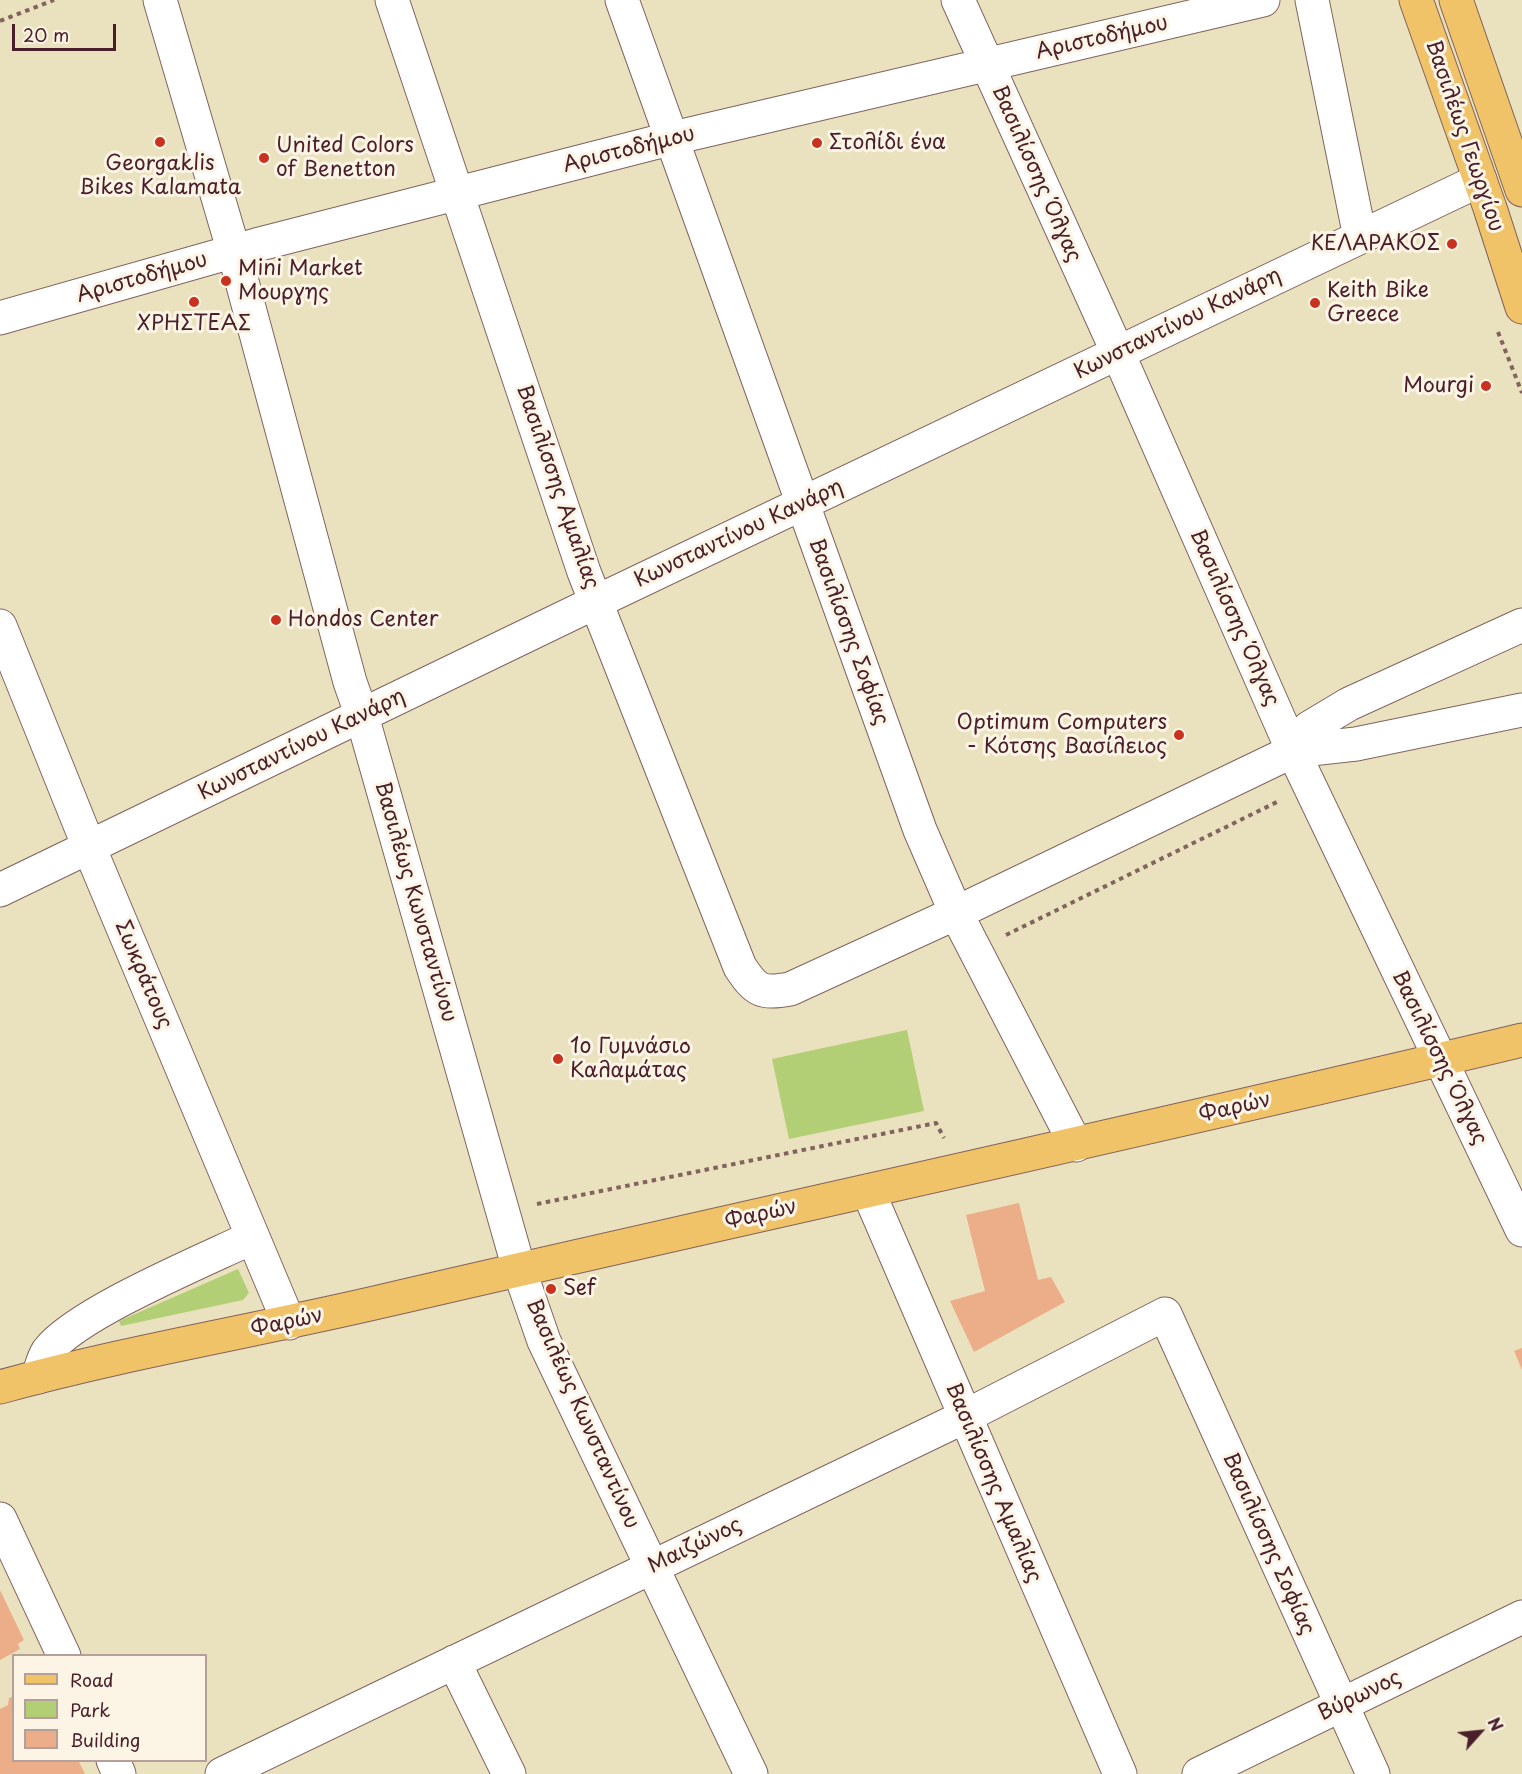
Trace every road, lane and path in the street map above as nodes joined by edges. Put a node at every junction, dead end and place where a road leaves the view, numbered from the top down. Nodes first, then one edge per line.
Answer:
1 (54, 0) edge
2 (160, 0) edge
3 (392, 0) edge
4 (622, 0) edge
5 (958, 0) edge
6 (1263, 0) edge
7 (1311, 0) edge
8 (1416, 0) edge
9 (1456, 0) edge
10 (0, 21) edge
11 (986, 64) junction
12 (669, 138) junction
13 (1519, 172) edge
14 (1480, 180) junction
15 (458, 195) junction
16 (1360, 237) junction
17 (234, 252) junction
18 (1522, 307) edge
19 (0, 318) edge
20 (1118, 353) junction
21 (802, 505) junction
22 (596, 602) junction
23 (1522, 625) edge
24 (0, 626) edge
25 (1522, 711) edge
26 (362, 716) junction
27 (1293, 751) junction
28 (1281, 800) dead end
29 (89, 847) junction
30 (0, 890) edge
31 (957, 913) junction
32 (1003, 937) dead end
33 (1522, 1040) edge
34 (1440, 1059) junction
35 (1076, 1145) junction
36 (868, 1191) junction
37 (1522, 1230) edge
38 (253, 1237) junction
39 (519, 1269) junction
40 (1165, 1314) joint
41 (289, 1323) junction
42 (38, 1377) junction
43 (0, 1387) edge
44 (964, 1417) junction
45 (0, 1519) edge
46 (651, 1568) junction
47 (1522, 1617) edge
48 (63, 1654) edge
49 (454, 1662) junction
50 (1340, 1706) junction
51 (222, 1774) edge
52 (509, 1774) edge
53 (751, 1774) edge
54 (1120, 1774) edge
55 (1199, 1774) edge
56 (1372, 1774) edge

1 - 10 path
2 - 17 street, Βασιλέως Κωνσταντίνου
3 - 15 street, Βασιλίσσης Αμαλίας
4 - 12 street, Βασιλίσσης Σοφίας
5 - 11 street, Βασιλίσσης Όλγας
6 - 11 street, Αριστοδήμου
7 - 16 street
8 - 14 main road, Βασιλέως Γεωργίου
9 - 13 main road, Βασιλέως Γεωργίου
11 - 12 street, Αριστοδήμου
11 - 20 street, Βασιλίσσης Όλγας
12 - 15 street, Αριστοδήμου
12 - 21 street, Βασιλίσσης Σοφίας
14 - 16 street, Κωνσταντίνου Κανάρη
14 - 18 main road, Βασιλέως Γεωργίου
15 - 17 street, Αριστοδήμου
15 - 22 street, Βασιλίσσης Αμαλίας
16 - 20 street, Κωνσταντίνου Κανάρη
17 - 19 street, Αριστοδήμου
17 - 26 street, Βασιλέως Κωνσταντίνου
20 - 21 street, Κωνσταντίνου Κανάρη
20 - 27 street, Βασιλίσσης Όλγας
21 - 22 street, Κωνσταντίνου Κανάρη
21 - 31 street, Βασιλίσσης Σοφίας
22 - 26 street, Κωνσταντίνου Κανάρη
22 - 31 street, Βασιλίσσης Αμαλίας
23 - 27 street
24 - 29 street, Σωκράτους
25 - 27 street
26 - 29 street, Κωνσταντίνου Κανάρη
26 - 39 street, Βασιλέως Κωνσταντίνου
27 - 31 street
27 - 34 street, Βασιλίσσης Όλγας
28 - 32 path
29 - 30 street, Κωνσταντίνου Κανάρη
29 - 38 street, Σωκράτους
31 - 35 street, Βασιλίσσης Σοφίας
33 - 34 main road, Φαρών
34 - 35 main road, Φαρών
34 - 37 street, Βασιλίσσης Όλγας
35 - 36 main road, Φαρών
36 - 39 main road, Φαρών
36 - 44 street, Βασιλίσσης Αμαλίας
38 - 41 street, Σωκράτους
38 - 42 street
39 - 41 main road, Φαρών
39 - 46 street, Βασιλέως Κωνσταντίνου
40 - 44 street, Μαιζώνος
40 - 50 street, Βασιλίσσης Σοφίας
41 - 42 main road, Φαρών
42 - 43 main road, Φαρών
44 - 46 street, Μαιζώνος
44 - 54 street, Βασιλίσσης Αμαλίας
45 - 48 street
46 - 49 street, Μαιζώνος
46 - 53 street, Βασιλέως Κωνσταντίνου
47 - 50 street, Βύρωνος
49 - 51 street, Μαιζώνος
49 - 52 street
50 - 55 street, Βύρωνος
50 - 56 street, Βασιλίσσης Σοφίας

